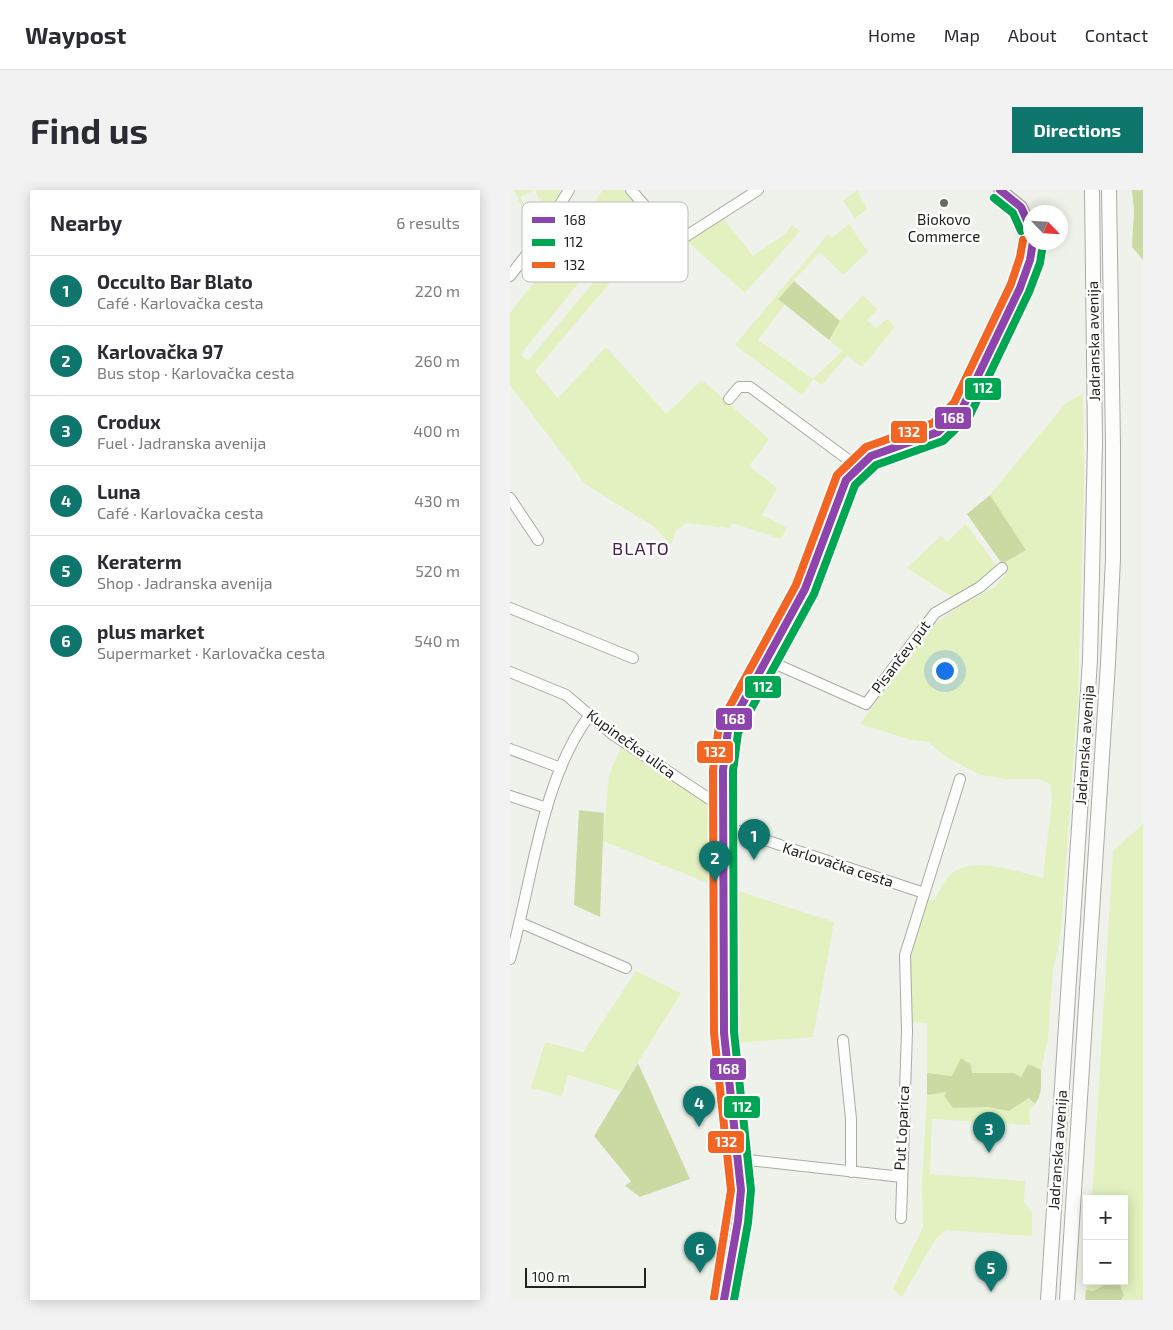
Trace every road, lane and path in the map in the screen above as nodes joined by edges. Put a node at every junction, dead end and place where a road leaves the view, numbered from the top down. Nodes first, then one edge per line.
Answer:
1 (569, 190) edge
2 (631, 190) edge
3 (758, 190) edge
4 (1000, 190) edge
5 (1092, 190) edge
6 (1109, 190) edge
7 (1011, 194) edge
8 (562, 202) edge
9 (642, 202) edge
10 (1023, 211) edge
11 (688, 235) edge
12 (1032, 250) edge
13 (522, 261) edge
14 (510, 276) edge
15 (729, 399) dead end
16 (858, 467) junction
17 (510, 498) edge
18 (538, 540) dead end
19 (1002, 568) dead end
20 (510, 608) edge
21 (633, 658) dead end
22 (767, 660) junction
23 (510, 672) edge
24 (589, 716) junction
25 (510, 749) edge
26 (561, 768) junction
27 (960, 779) dead end
28 (510, 796) edge
29 (547, 808) junction
30 (723, 808) junction
31 (723, 826) junction
32 (924, 893) junction
33 (521, 923) junction
34 (510, 959) edge
35 (626, 968) dead end
36 (843, 1040) dead end
37 (739, 1159) junction
38 (850, 1172) junction
39 (902, 1177) junction
40 (901, 1218) dead end
41 (724, 1300) edge
42 (1048, 1300) edge
43 (1067, 1300) edge

1 - 8 street
2 - 9 street
3 - 11 street
4 - 7 street
5 - 42 main road, Jadranska avenija
6 - 43 main road, Jadranska avenija
7 - 10 street
12 - 16 street
13 - 14 street
15 - 16 street
16 - 22 street
17 - 18 street
19 - 22 street, Pisančev put
20 - 21 street
22 - 30 street
23 - 24 street, Kupinečka ulica
24 - 26 street
24 - 30 street, Kupinečka ulica
25 - 26 street
26 - 29 street
27 - 32 street
28 - 29 street
29 - 33 street
30 - 31 street
31 - 32 street, Karlovačka cesta
31 - 37 street
32 - 39 street, Put Loparica
33 - 34 street
33 - 35 street
36 - 38 street
37 - 38 street, Put Loparica
37 - 41 street
38 - 39 street, Put Loparica
39 - 40 street

